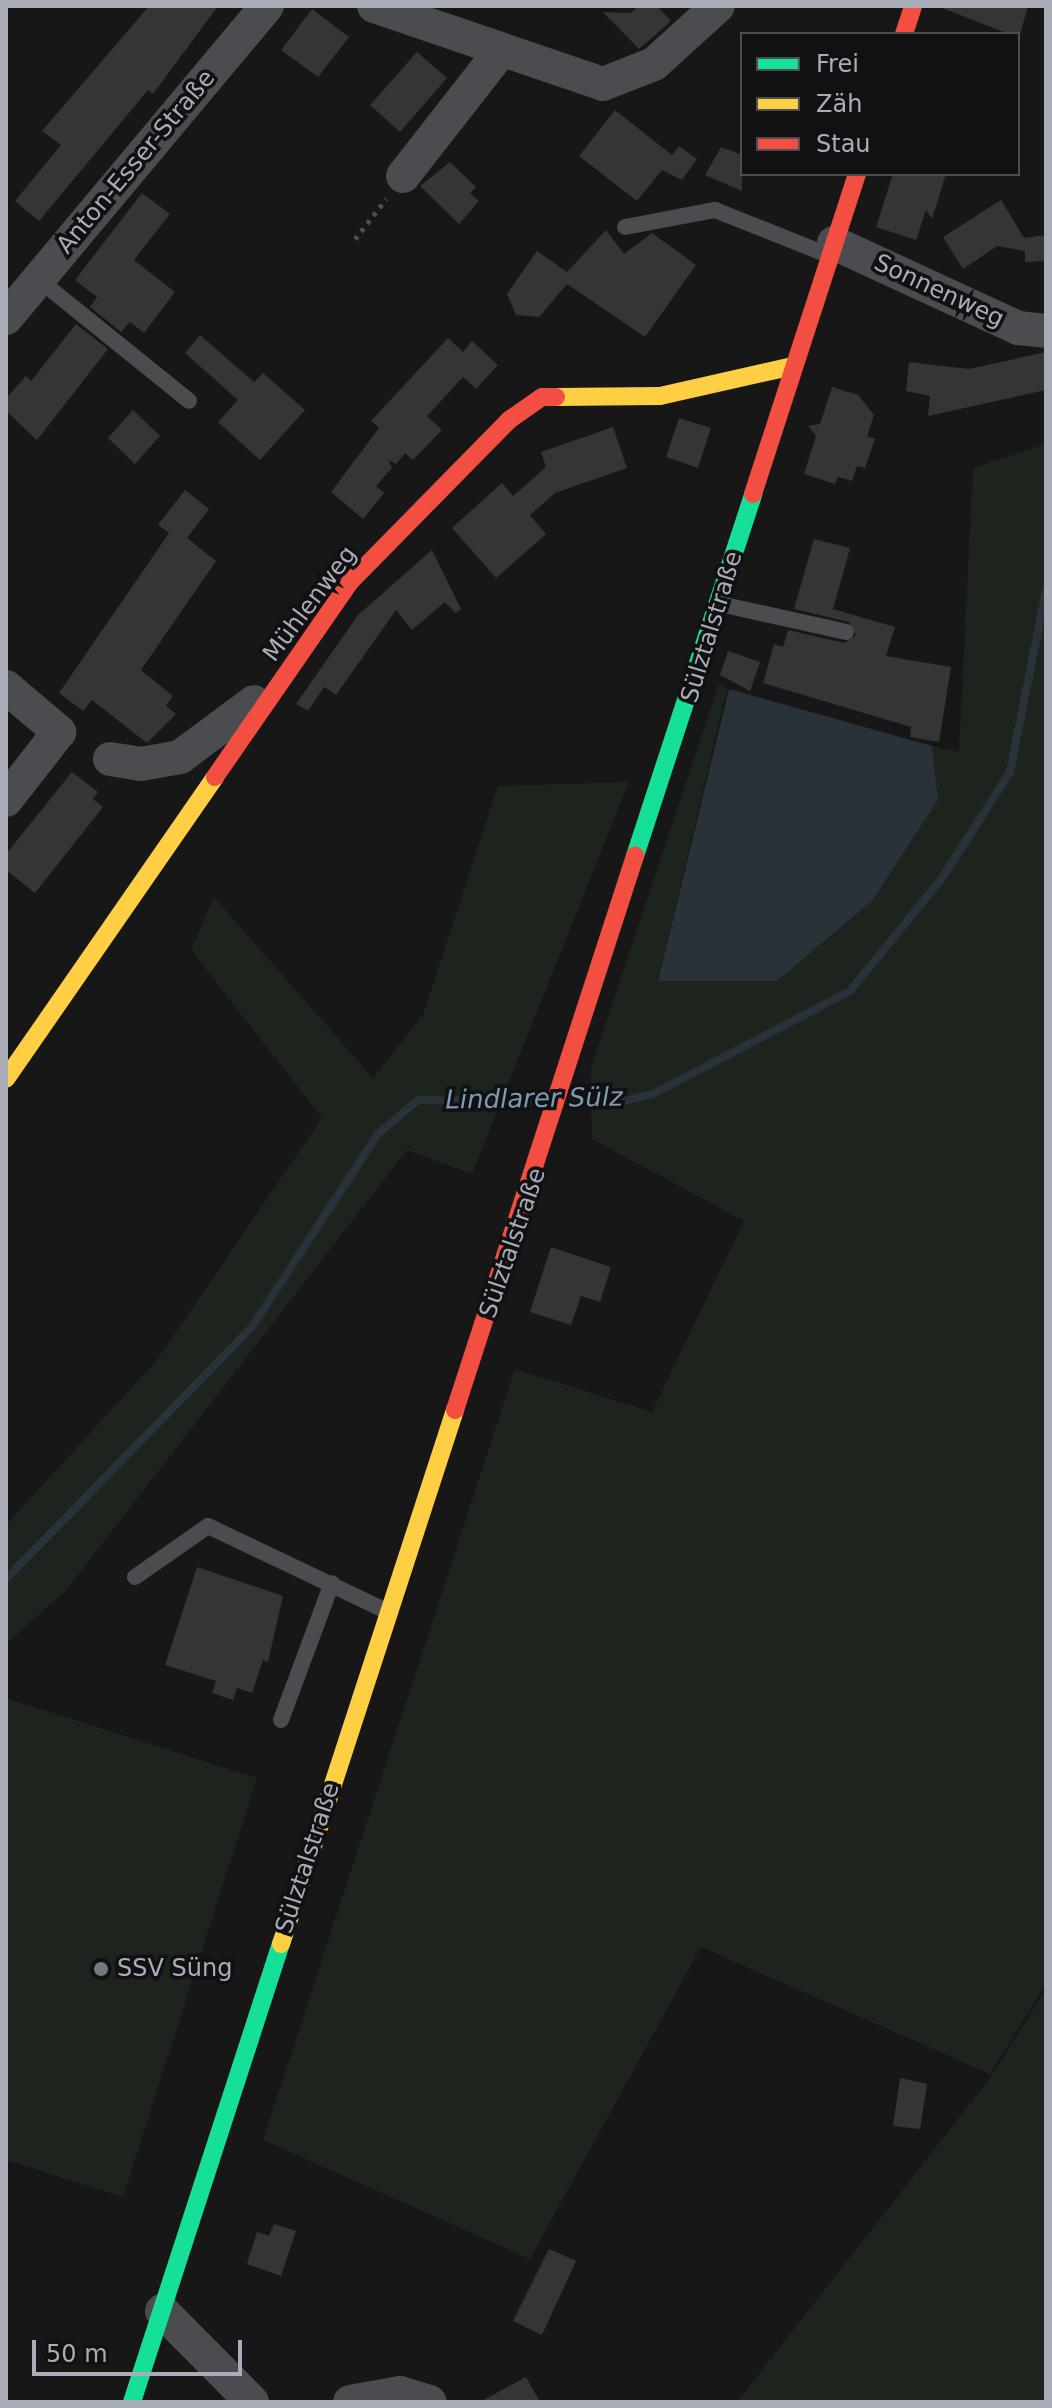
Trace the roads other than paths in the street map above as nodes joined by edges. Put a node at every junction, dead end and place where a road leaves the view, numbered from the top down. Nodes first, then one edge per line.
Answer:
1 (267, 6) edge
2 (374, 6) edge
3 (718, 6) edge
4 (913, 6) edge
5 (905, 32) edge
6 (500, 52) junction
7 (403, 176) road end
8 (856, 176) edge
9 (625, 227) dead end
10 (832, 249) junction
11 (38, 279) junction
12 (6, 318) edge
13 (1046, 331) edge
14 (793, 366) junction
15 (189, 401) dead end
16 (720, 604) junction
17 (846, 632) dead end
18 (6, 687) edge
19 (273, 694) junction
20 (110, 759) dead end
21 (6, 800) edge
22 (6, 1079) edge
23 (135, 1577) dead end
24 (332, 1583) junction
25 (388, 1612) junction
26 (281, 1720) dead end
27 (162, 2311) junction
28 (132, 2402) edge
29 (252, 2402) edge
30 (350, 2402) edge
31 (430, 2402) edge

1 - 11 street, Anton-Esser-Straße
2 - 6 street
3 - 6 street
4 - 5 main road
6 - 7 street
8 - 10 main road, Sülztalstraße
9 - 10 lane
10 - 13 street, Sonnenweg
10 - 14 main road, Sülztalstraße
11 - 12 street, Anton-Esser-Straße
11 - 15 lane
14 - 16 main road, Sülztalstraße
14 - 19 main road, Mühlenweg
16 - 17 lane
16 - 25 main road, Sülztalstraße
18 - 21 street
19 - 20 street
19 - 22 main road, Mühlenweg
23 - 24 lane
24 - 25 lane
24 - 26 lane
25 - 27 main road, Sülztalstraße
27 - 28 main road, Sülztalstraße
27 - 29 street
30 - 31 street

